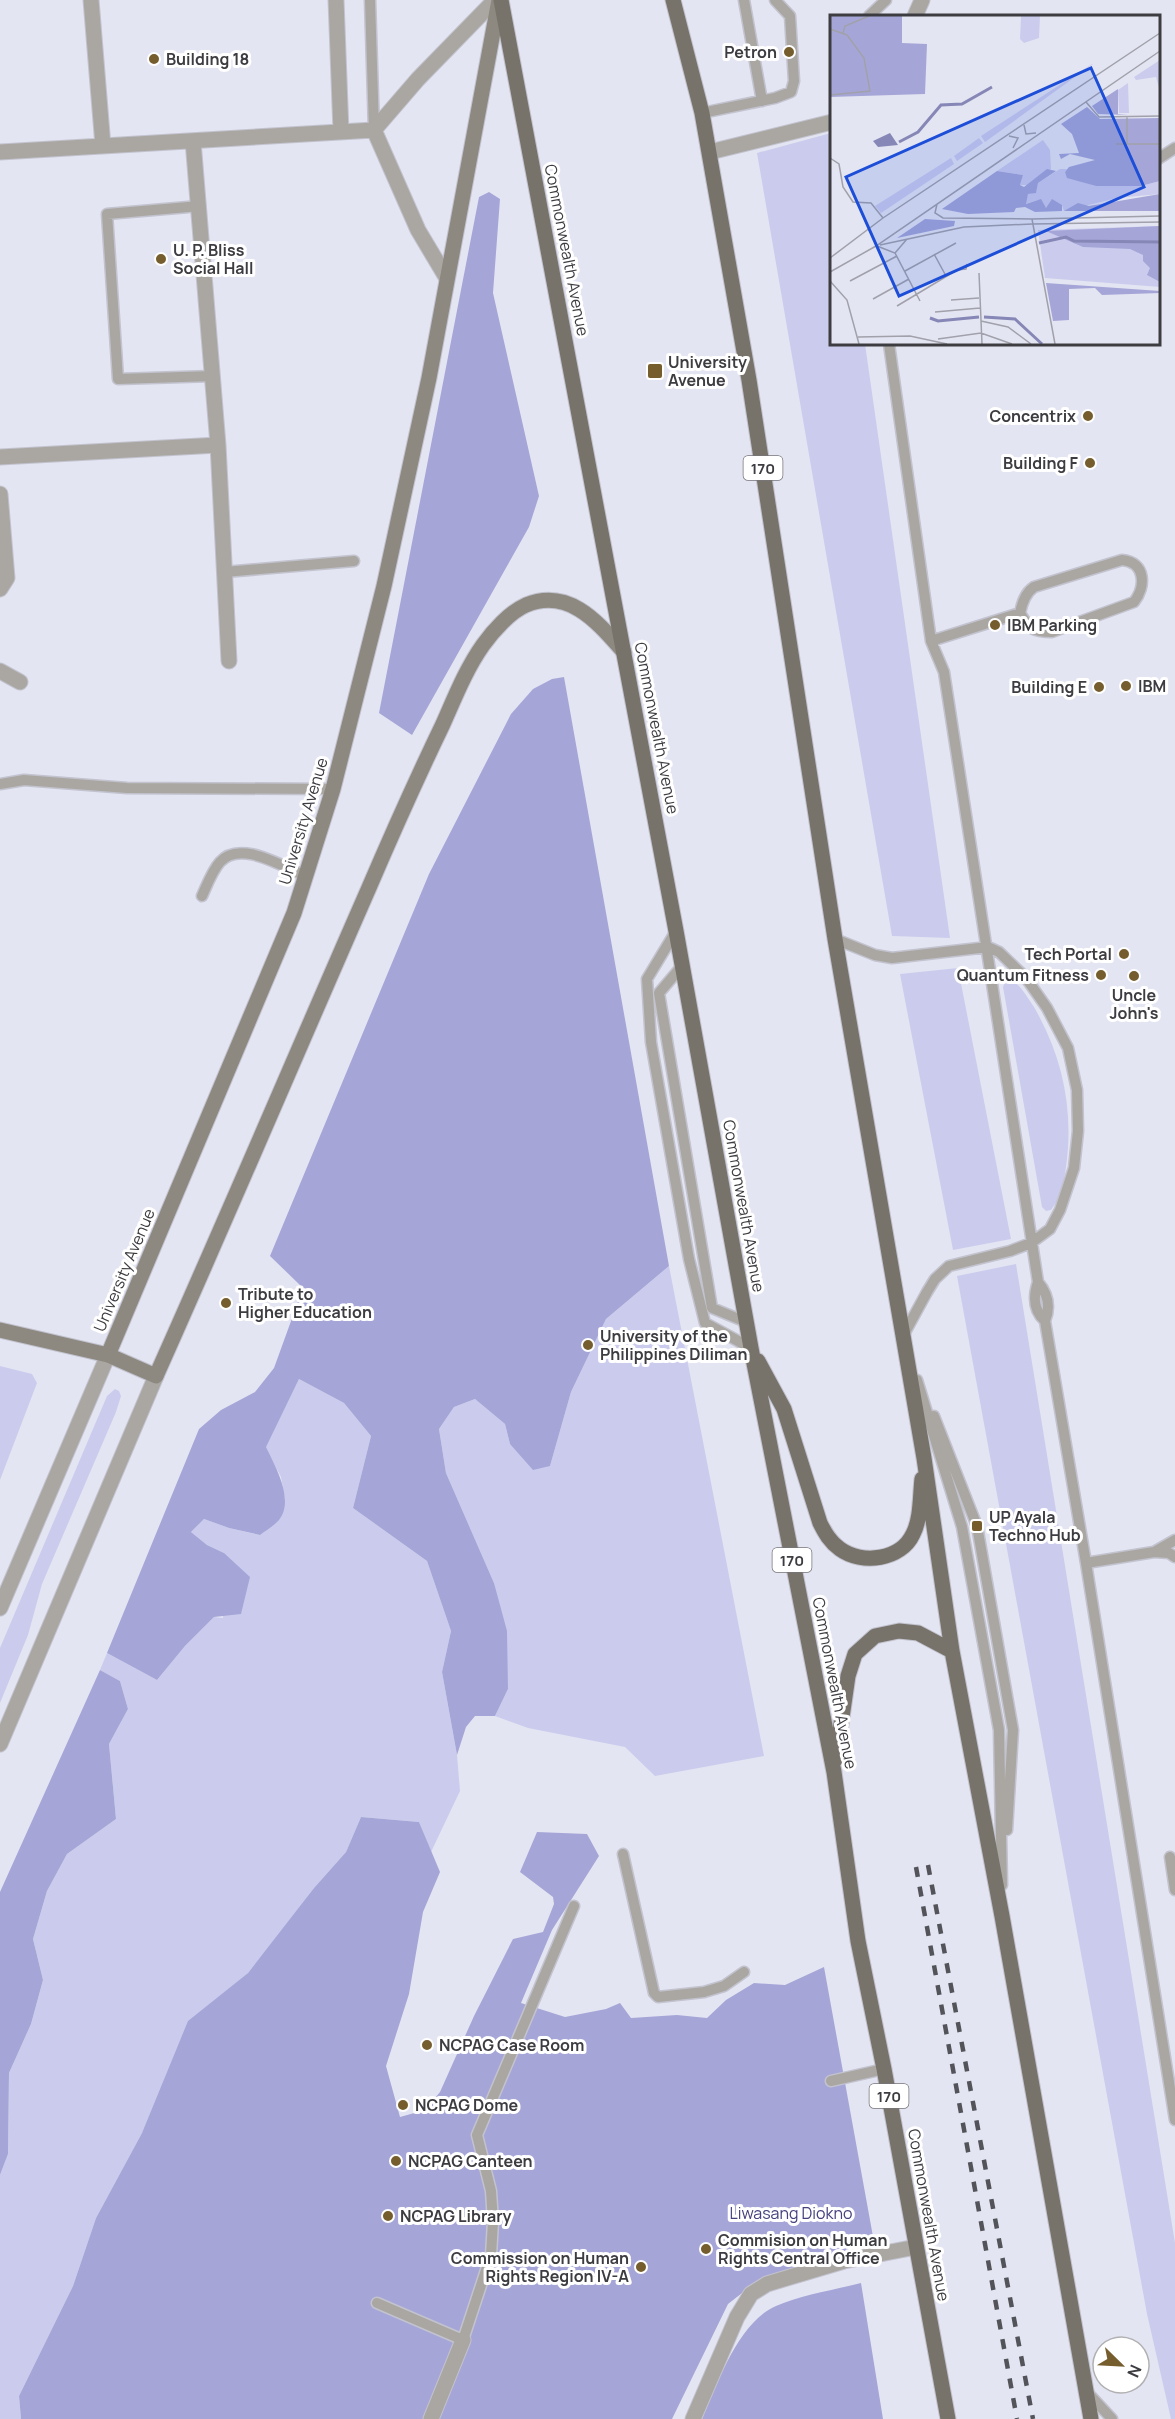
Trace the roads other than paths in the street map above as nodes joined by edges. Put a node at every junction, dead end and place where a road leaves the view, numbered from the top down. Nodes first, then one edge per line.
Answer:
1 (92, 0) edge
2 (336, 0) edge
3 (370, 0) edge
4 (498, 0) edge
5 (744, 0) edge
6 (775, 0) edge
7 (886, 0) edge
8 (922, 0) edge
9 (678, 2) edge
10 (870, 15) edge
11 (915, 15) edge
12 (762, 100) junction
13 (702, 112) junction
14 (830, 122) edge
15 (374, 130) junction
16 (341, 132) junction
17 (193, 141) junction
18 (103, 146) junction
19 (1175, 148) edge
20 (0, 152) edge
21 (710, 152) junction
22 (1160, 158) edge
23 (200, 206) junction
24 (446, 277) junction
25 (889, 345) edge
26 (213, 376) junction
27 (218, 445) junction
28 (0, 457) edge
29 (0, 495) edge
30 (354, 561) dead end
31 (225, 573) junction
32 (0, 589) edge
33 (1020, 614) junction
34 (931, 641) junction
35 (624, 652) junction
36 (229, 660) dead end
37 (0, 671) edge
38 (21, 682) dead end
39 (2, 784) edge
40 (333, 789) junction
41 (306, 876) junction
42 (202, 896) dead end
43 (676, 931) junction
44 (836, 939) junction
45 (988, 947) junction
46 (682, 966) junction
47 (1031, 1243) junction
48 (746, 1323) junction
49 (0, 1330) edge
50 (903, 1335) junction
51 (751, 1348) junction
52 (108, 1355) junction
53 (156, 1376) junction
54 (924, 1458) junction
55 (1175, 1540) edge
56 (1154, 1552) junction
57 (1175, 1557) edge
58 (1086, 1563) junction
59 (0, 1608) edge
60 (952, 1652) junction
61 (0, 1744) edge
62 (834, 1772) junction
63 (623, 1854) dead end
64 (1170, 1857) dead end
65 (1175, 1890) edge
66 (574, 1906) dead end
67 (1002, 1916) junction
68 (744, 1972) dead end
69 (884, 2069) junction
70 (831, 2081) dead end
71 (1175, 2120) edge
72 (916, 2247) junction
73 (377, 2303) dead end
74 (463, 2340) junction
75 (1086, 2391) junction
76 (430, 2419) edge
77 (693, 2419) edge
78 (948, 2419) edge
79 (1091, 2419) edge
80 (1112, 2419) edge

1 - 18 street
2 - 16 street
3 - 15 lane
4 - 15 street
4 - 24 main road, University Avenue
4 - 35 main road, Commonwealth Avenue / 170
5 - 12 lane
6 - 12 lane
7 - 10 lane
8 - 11 street
9 - 13 main road, 170
12 - 13 lane
13 - 21 main road, 170
14 - 21 street
15 - 16 street
15 - 24 street
16 - 17 street
17 - 18 street
17 - 23 street
18 - 20 street
19 - 22 lane
21 - 44 main road, 170
23 - 26 street
23 - 26 lane
24 - 40 main road, University Avenue
25 - 34 lane
26 - 27 street
27 - 28 street
27 - 31 street
29 - 32 street
30 - 31 lane
31 - 36 street
33 - 33 lane
33 - 34 lane
34 - 45 lane
35 - 43 main road, Commonwealth Avenue / 170
35 - 53 main road
37 - 38 street
39 - 40 lane
40 - 41 main road, University Avenue
41 - 42 lane
41 - 52 main road, University Avenue
43 - 46 main road, Commonwealth Avenue / 170
43 - 51 lane
44 - 45 lane
44 - 50 main road, 170
45 - 47 lane
45 - 47 lane
46 - 48 main road, Commonwealth Avenue / 170
46 - 48 lane
47 - 50 lane
47 - 58 lane
48 - 51 main road, Commonwealth Avenue / 170
49 - 52 main road
50 - 54 main road, 170
50 - 67 lane
51 - 54 main road
51 - 62 main road, Commonwealth Avenue / 170
52 - 53 main road
52 - 59 street, University Avenue
53 - 61 street
54 - 60 main road, 170
55 - 56 lane
56 - 57 lane
56 - 58 lane
58 - 71 lane
60 - 62 main road
60 - 67 main road, 170
62 - 69 main road, Commonwealth Avenue / 170
63 - 68 lane
64 - 65 lane
66 - 74 lane
67 - 75 main road, 170
69 - 70 lane
69 - 72 main road, Commonwealth Avenue / 170
72 - 77 street
72 - 78 main road, Commonwealth Avenue / 170
73 - 74 lane
74 - 76 street
75 - 79 main road, 170
75 - 80 lane

